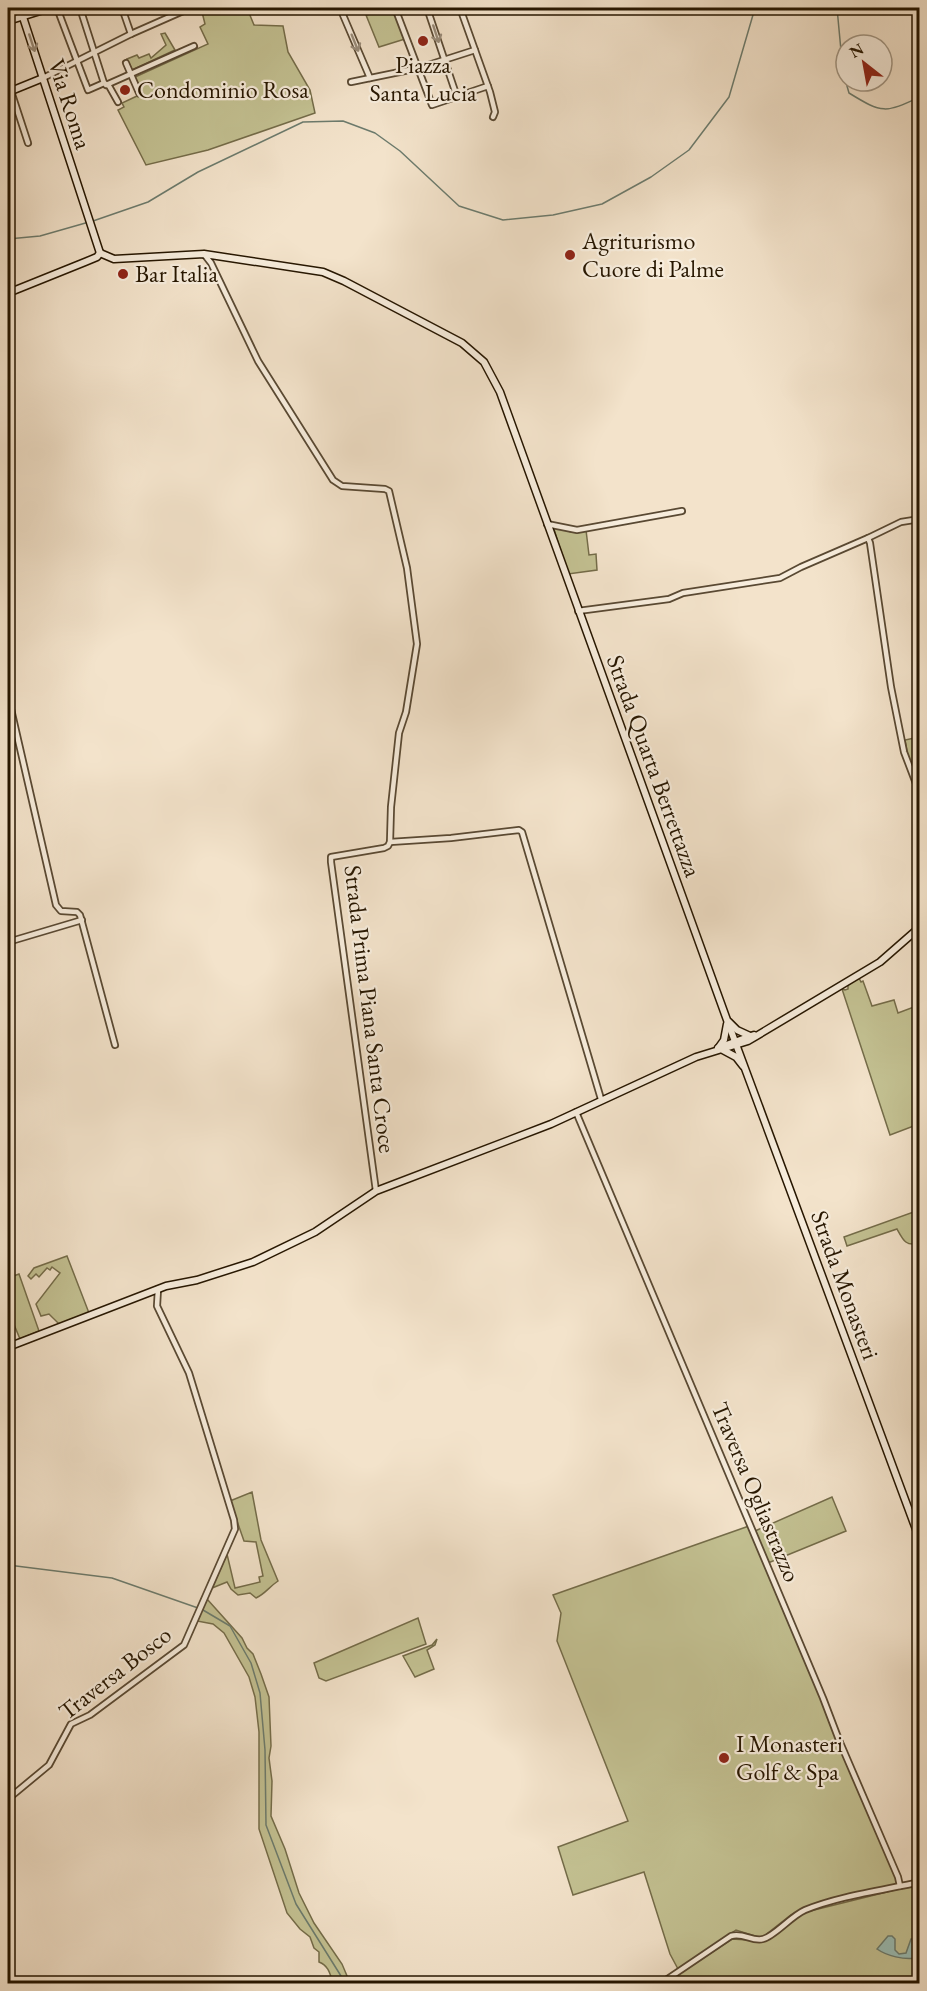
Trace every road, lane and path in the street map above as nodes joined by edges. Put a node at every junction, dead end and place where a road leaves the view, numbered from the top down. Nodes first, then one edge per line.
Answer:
1 (20, 8) edge
2 (50, 8) edge
3 (57, 8) edge
4 (80, 8) edge
5 (122, 8) edge
6 (190, 8) edge
7 (340, 8) edge
8 (395, 8) edge
9 (427, 8) edge
10 (460, 8) edge
11 (23, 16) junction
12 (8, 21) edge
13 (131, 34) junction
14 (194, 46) dead end
15 (475, 50) junction
16 (93, 53) junction
17 (445, 60) junction
18 (76, 62) junction
19 (126, 63) dead end
20 (419, 68) junction
21 (131, 74) junction
22 (43, 78) junction
23 (370, 78) junction
24 (8, 80) edge
25 (351, 82) dead end
26 (105, 84) junction
27 (488, 86) junction
28 (139, 93) dead end
29 (10, 94) edge
30 (457, 97) junction
31 (118, 102) dead end
32 (493, 117) dead end
33 (28, 143) dead end
34 (100, 253) junction
35 (204, 254) junction
36 (8, 293) edge
37 (682, 511) dead end
38 (920, 519) edge
39 (547, 524) junction
40 (868, 538) junction
41 (578, 611) junction
42 (8, 696) edge
43 (920, 794) edge
44 (390, 842) junction
45 (82, 920) junction
46 (920, 927) edge
47 (8, 942) edge
48 (727, 1020) junction
49 (750, 1039) junction
50 (736, 1044) junction
51 (115, 1045) dead end
52 (721, 1049) junction
53 (747, 1072) junction
54 (602, 1100) junction
55 (576, 1112) junction
56 (376, 1191) junction
57 (158, 1289) junction
58 (8, 1347) edge
59 (920, 1540) edge
60 (8, 1799) edge
61 (920, 1882) edge
62 (900, 1886) junction
63 (660, 1983) edge

1 - 11 main road, Via Roma
2 - 11 main road
3 - 18 street
4 - 16 street
5 - 13 street
6 - 13 street
7 -> 23 street
8 - 20 street
9 -> 17 street
10 - 15 street
11 - 12 main road
11 -> 22 main road, Via Roma
13 - 16 street
14 - 21 street
15 - 17 street
15 - 27 street
16 - 18 street
16 - 26 street
17 - 20 street
17 - 30 street
18 - 22 street
18 - 26 street
19 - 21 street
20 - 23 street
20 - 30 street
21 - 26 street
21 - 28 street
22 - 29 main road
22 - 34 main road, Via Roma
23 - 25 street
24 - 29 main road
26 - 31 street
27 - 30 street
27 - 32 street
29 - 33 street
34 - 35 main road, Strada Quarta Berrettazza
34 - 36 main road
35 - 39 main road, Strada Quarta Berrettazza
35 - 44 street, Strada Prima Piana Santa Croce
37 - 39 street
38 - 40 street
39 - 41 main road, Strada Quarta Berrettazza
40 - 41 street
40 - 43 street
41 - 48 main road, Strada Quarta Berrettazza
42 - 45 street
44 - 54 street, Strada Prima Piana Santa Croce
44 - 56 street, Strada Prima Piana Santa Croce
45 - 47 street
45 - 51 street
46 - 49 main road
48 - 49 main road
48 - 50 main road, Strada Quarta Berrettazza
48 - 52 main road
49 - 50 main road
49 - 53 main road
50 - 52 main road
50 - 53 main road, Strada Monasteri
52 - 53 main road
52 - 54 main road
53 - 59 main road, Strada Monasteri
54 - 55 main road
55 - 56 main road
55 - 62 street, Traversa Ogliastrazzo
56 - 57 main road
57 - 58 main road
57 - 60 street, Traversa Bosco
61 - 62 street
62 - 63 street

